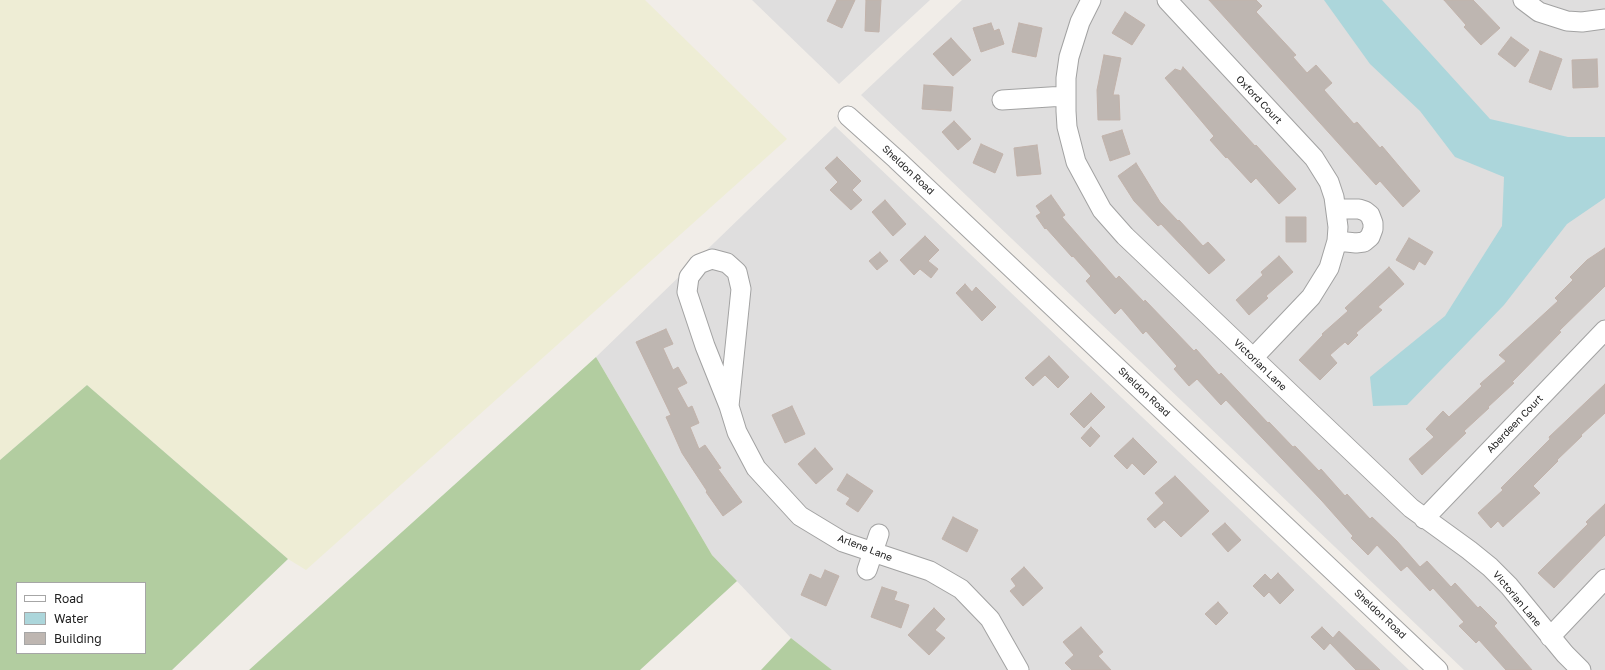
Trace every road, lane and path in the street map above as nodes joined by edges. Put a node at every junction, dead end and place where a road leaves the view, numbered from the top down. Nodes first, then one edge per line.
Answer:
1 (1091, 0) edge
2 (1167, 0) edge
3 (1523, 0) edge
4 (1605, 19) edge
5 (1065, 96) junction
6 (1002, 100) dead end
7 (848, 116) dead end
8 (1337, 209) junction
9 (1337, 241) junction
10 (1605, 330) edge
11 (1253, 358) junction
12 (730, 406) junction
13 (1424, 519) junction
14 (879, 534) dead end
15 (874, 552) junction
16 (867, 570) dead end
17 (1605, 579) edge
18 (1550, 638) junction
19 (1019, 670) edge
20 (1438, 670) edge
21 (1581, 670) edge

1 - 5 street, Victorian Lane
2 - 8 street, Oxford Court
3 - 4 street
5 - 6 street
5 - 11 street, Victorian Lane
7 - 20 street, Sheldon Road
8 - 9 street, Oxford Court
8 - 9 street
9 - 11 street, Oxford Court
10 - 13 street, Aberdeen Court
11 - 13 street, Victorian Lane
12 - 12 street, Arlene Lane
12 - 15 street, Arlene Lane
13 - 18 street, Victorian Lane
14 - 15 street
15 - 16 street
15 - 19 street, Arlene Lane
17 - 18 street
18 - 21 street, Victorian Lane

